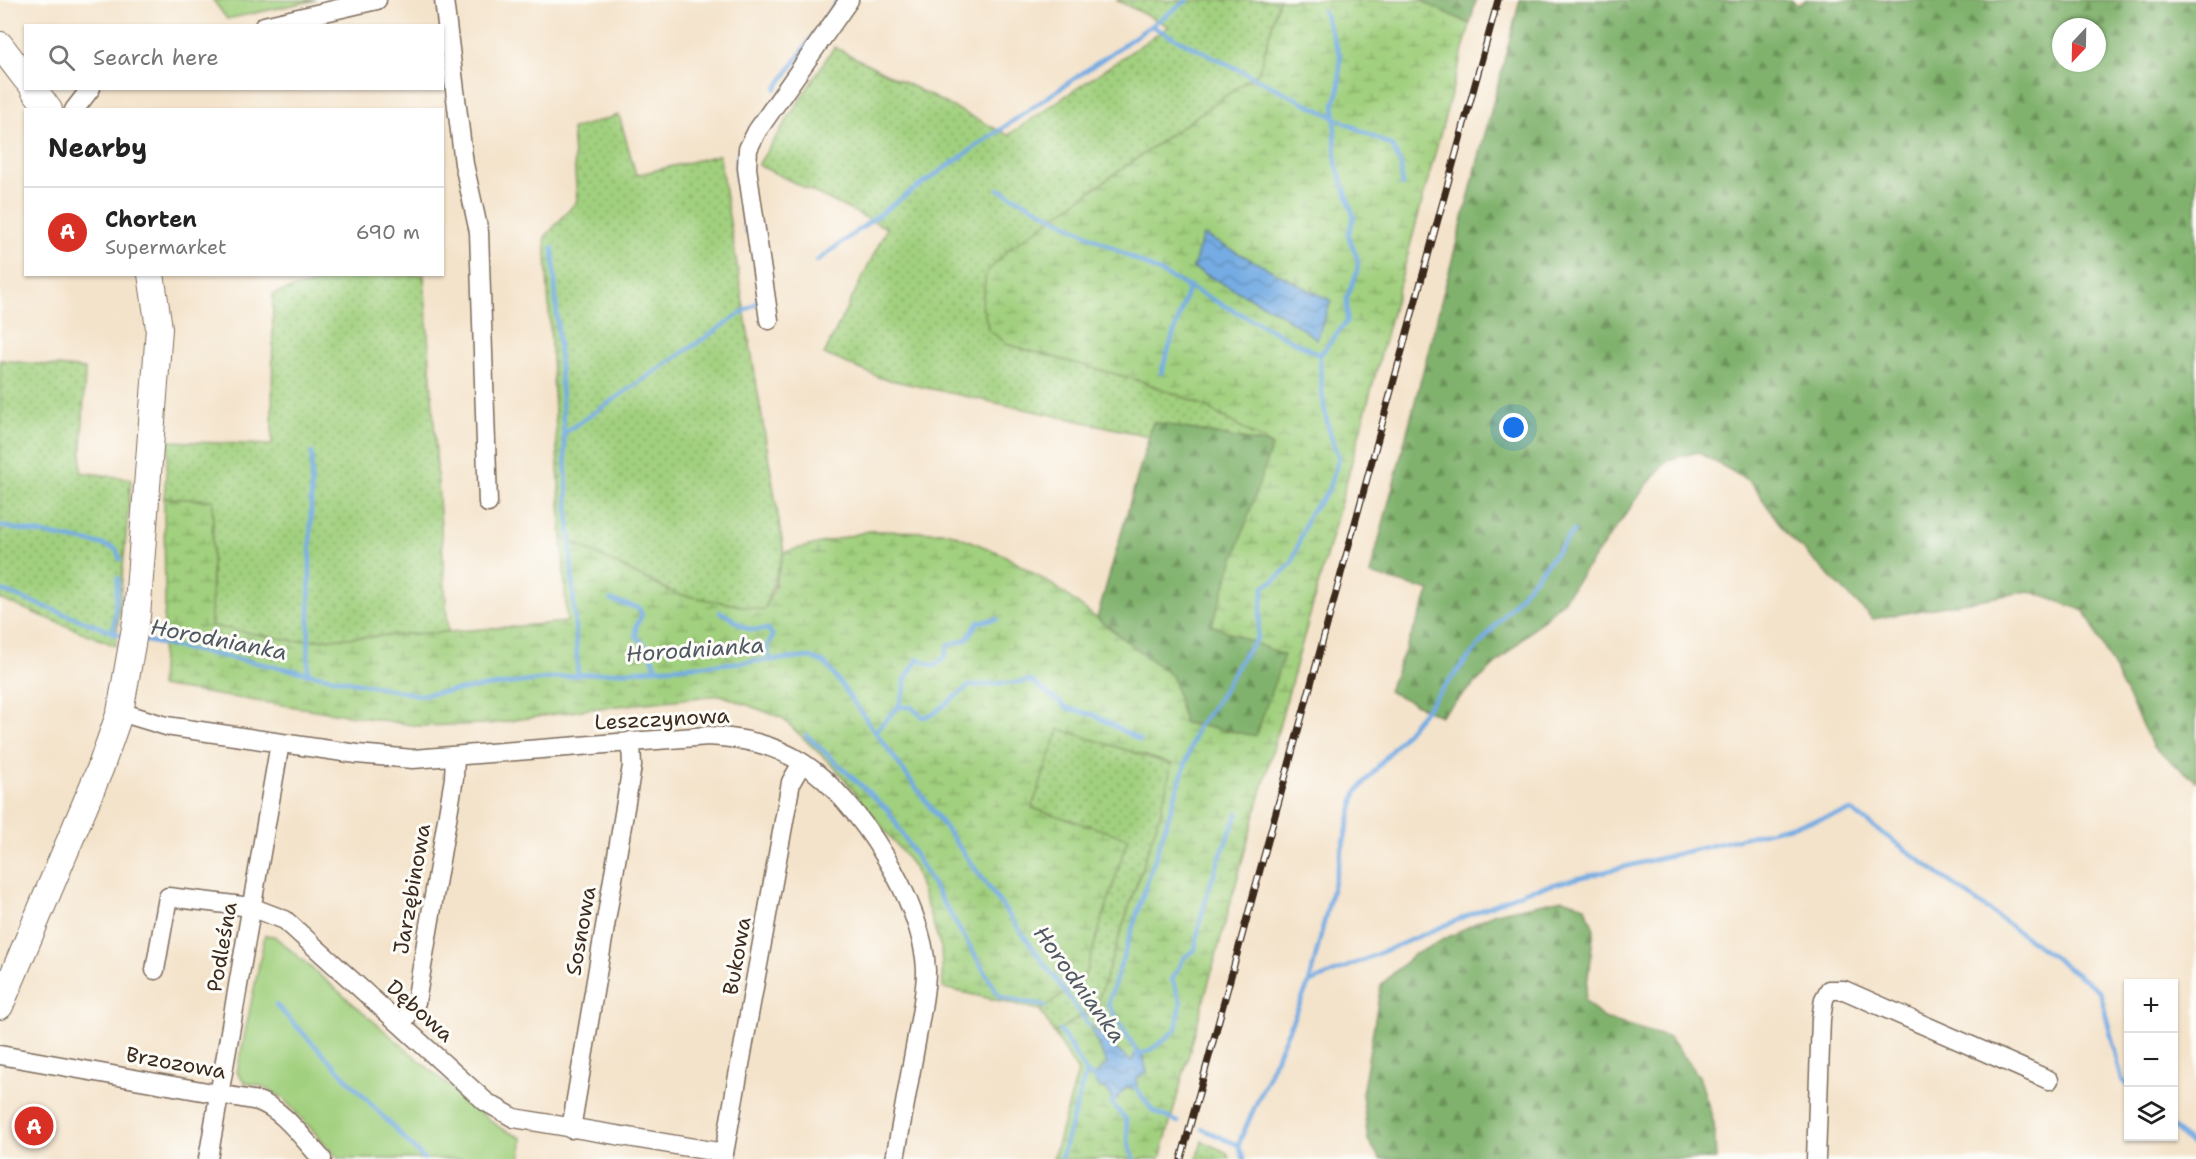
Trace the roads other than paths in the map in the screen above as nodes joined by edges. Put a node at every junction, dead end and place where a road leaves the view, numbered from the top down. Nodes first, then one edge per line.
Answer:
1 (377, 0) edge
2 (444, 0) edge
3 (849, 0) edge
4 (273, 24) edge
5 (0, 45) edge
6 (24, 75) edge
7 (34, 90) edge
8 (89, 90) edge
9 (48, 108) edge
10 (76, 108) edge
11 (151, 276) edge
12 (769, 320) dead end
13 (488, 502) dead end
14 (120, 712) junction
15 (631, 741) junction
16 (280, 743) junction
17 (455, 757) junction
18 (802, 763) junction
19 (252, 907) junction
20 (155, 970) dead end
21 (0, 1006) edge
22 (402, 1024) junction
23 (0, 1056) edge
24 (2049, 1080) dead end
25 (219, 1093) junction
26 (571, 1129) junction
27 (724, 1156) edge
28 (208, 1159) edge
29 (322, 1159) edge
30 (895, 1159) edge
31 (1815, 1159) edge

1 - 4 street
2 - 13 street
3 - 12 street
5 - 6 street
7 - 9 street
8 - 10 street
11 - 14 street
14 - 16 street, Leszczynowa
14 - 21 street
15 - 17 street, Leszczynowa
15 - 18 street, Leszczynowa
15 - 26 street, Sosnowa
16 - 17 street, Leszczynowa
16 - 19 street, Podleśna
17 - 22 street, Jarzębinowa
18 - 27 street, Bukowa
18 - 30 street, Leszczynowa
19 - 20 street, Dębowa
19 - 22 street, Dębowa
19 - 25 street, Podleśna
22 - 26 street, Dębowa
23 - 25 street, Brzozowa
24 - 31 street
25 - 28 street, Podleśna
25 - 29 street, Brzozowa
26 - 27 street, Dębowa

